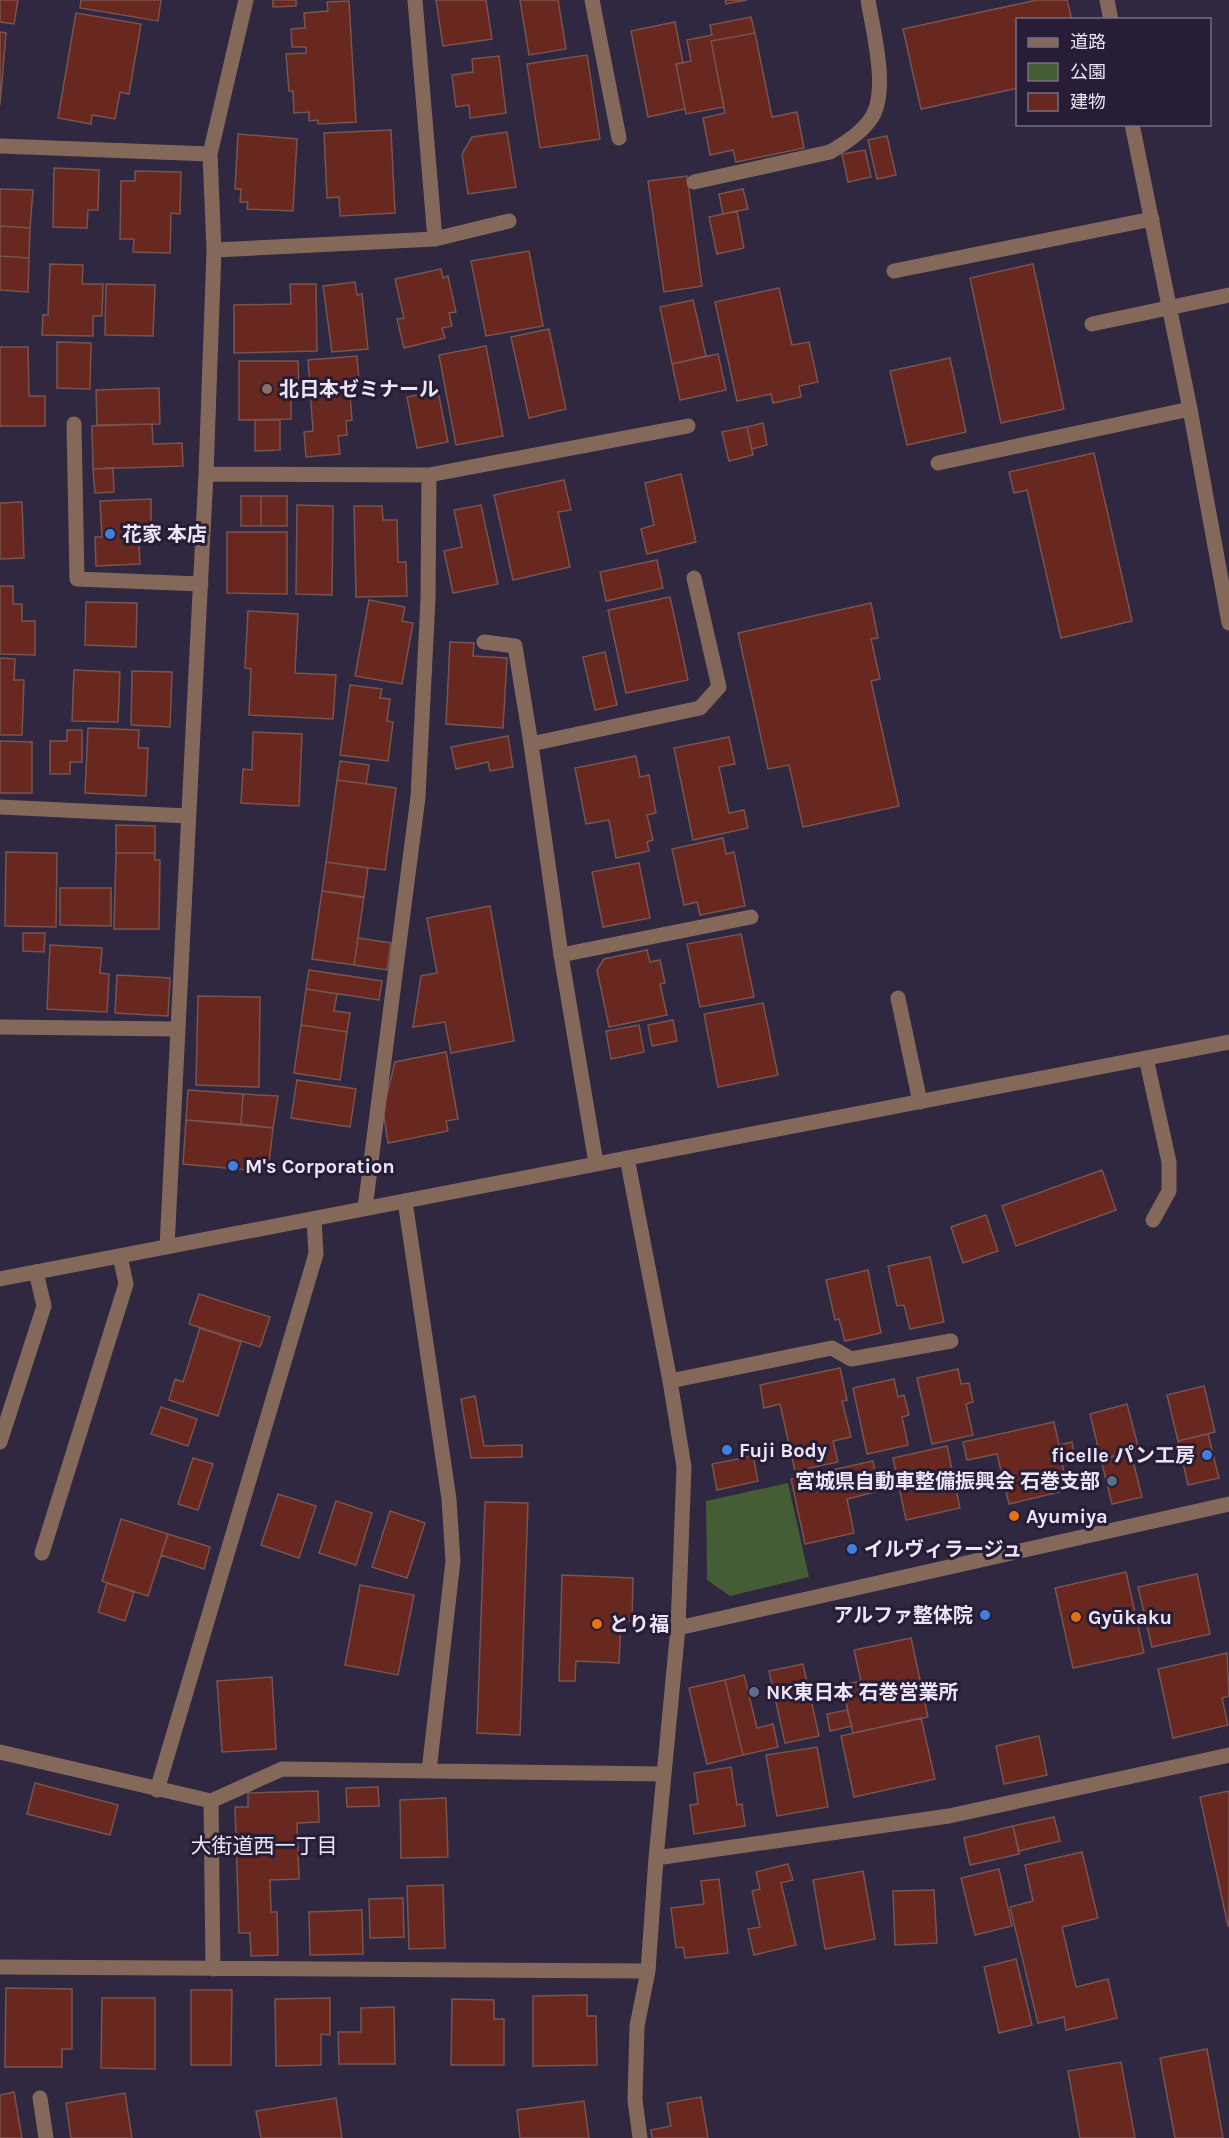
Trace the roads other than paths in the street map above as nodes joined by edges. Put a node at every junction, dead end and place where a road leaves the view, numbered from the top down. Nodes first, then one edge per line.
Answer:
1 (246, 0) edge
2 (415, 0) edge
3 (592, 0) edge
4 (868, 0) edge
5 (1107, 0) edge
6 (1111, 18) edge
7 (1132, 126) edge
8 (619, 138) dead end
9 (0, 146) edge
10 (210, 154) junction
11 (694, 182) dead end
12 (1152, 219) junction
13 (509, 221) dead end
14 (435, 239) junction
15 (214, 250) junction
16 (894, 271) dead end
17 (1229, 294) edge
18 (1170, 309) junction
19 (1092, 324) dead end
20 (1190, 409) junction
21 (74, 424) dead end
22 (688, 426) dead end
23 (938, 463) dead end
24 (206, 474) junction
25 (429, 475) junction
26 (694, 578) dead end
27 (201, 584) junction
28 (1229, 622) edge
29 (484, 642) dead end
30 (531, 744) junction
31 (0, 807) edge
32 (188, 816) junction
33 (751, 917) dead end
34 (561, 955) junction
35 (898, 998) dead end
36 (0, 1027) edge
37 (177, 1029) junction
38 (1229, 1042) edge
39 (1146, 1058) junction
40 (920, 1102) junction
41 (627, 1158) junction
42 (596, 1163) junction
43 (405, 1201) junction
44 (365, 1208) junction
45 (314, 1219) junction
46 (1153, 1220) dead end
47 (167, 1247) junction
48 (120, 1256) junction
49 (36, 1272) junction
50 (0, 1280) edge
51 (951, 1341) dead end
52 (670, 1381) junction
53 (0, 1442) edge
54 (1229, 1504) edge
55 (42, 1553) dead end
56 (678, 1628) junction
57 (0, 1752) edge
58 (1229, 1755) edge
59 (429, 1771) junction
60 (663, 1774) junction
61 (157, 1790) junction
62 (211, 1801) junction
63 (656, 1858) junction
64 (0, 1967) edge
65 (213, 1969) junction
66 (648, 1971) junction
67 (40, 2098) dead end
68 (46, 2138) edge
69 (640, 2138) edge

1 - 10 street
2 - 14 street
3 - 8 street
4 - 11 street
5 - 6 street
7 - 12 street
9 - 10 street
10 - 15 street
12 - 16 street
12 - 18 street
13 - 14 street
14 - 15 street
15 - 24 street
17 - 18 street
18 - 19 street
18 - 20 street
20 - 23 street
20 - 28 street
21 - 27 street
22 - 25 street
24 - 25 street
24 - 27 street
25 - 44 street
26 - 30 street
27 - 32 street
29 - 30 street
30 - 34 street
31 - 32 street
32 - 37 street
33 - 34 street
34 - 42 street
35 - 40 street
36 - 37 street
37 - 47 street
38 - 39 street
39 - 40 street
39 - 46 street
40 - 41 street
41 - 42 street
41 - 52 street
42 - 43 street
43 - 44 street
43 - 59 street
44 - 45 street
45 - 47 street
45 - 61 street
47 - 48 street
48 - 49 street
48 - 55 street
49 - 50 street
49 - 53 street
51 - 52 street
52 - 56 street
54 - 56 street
56 - 60 street
57 - 61 street
58 - 63 street
59 - 60 street
59 - 62 street
60 - 63 street
61 - 62 street
62 - 65 street
63 - 66 street
64 - 65 street
65 - 66 street
66 - 69 street
67 - 68 street

